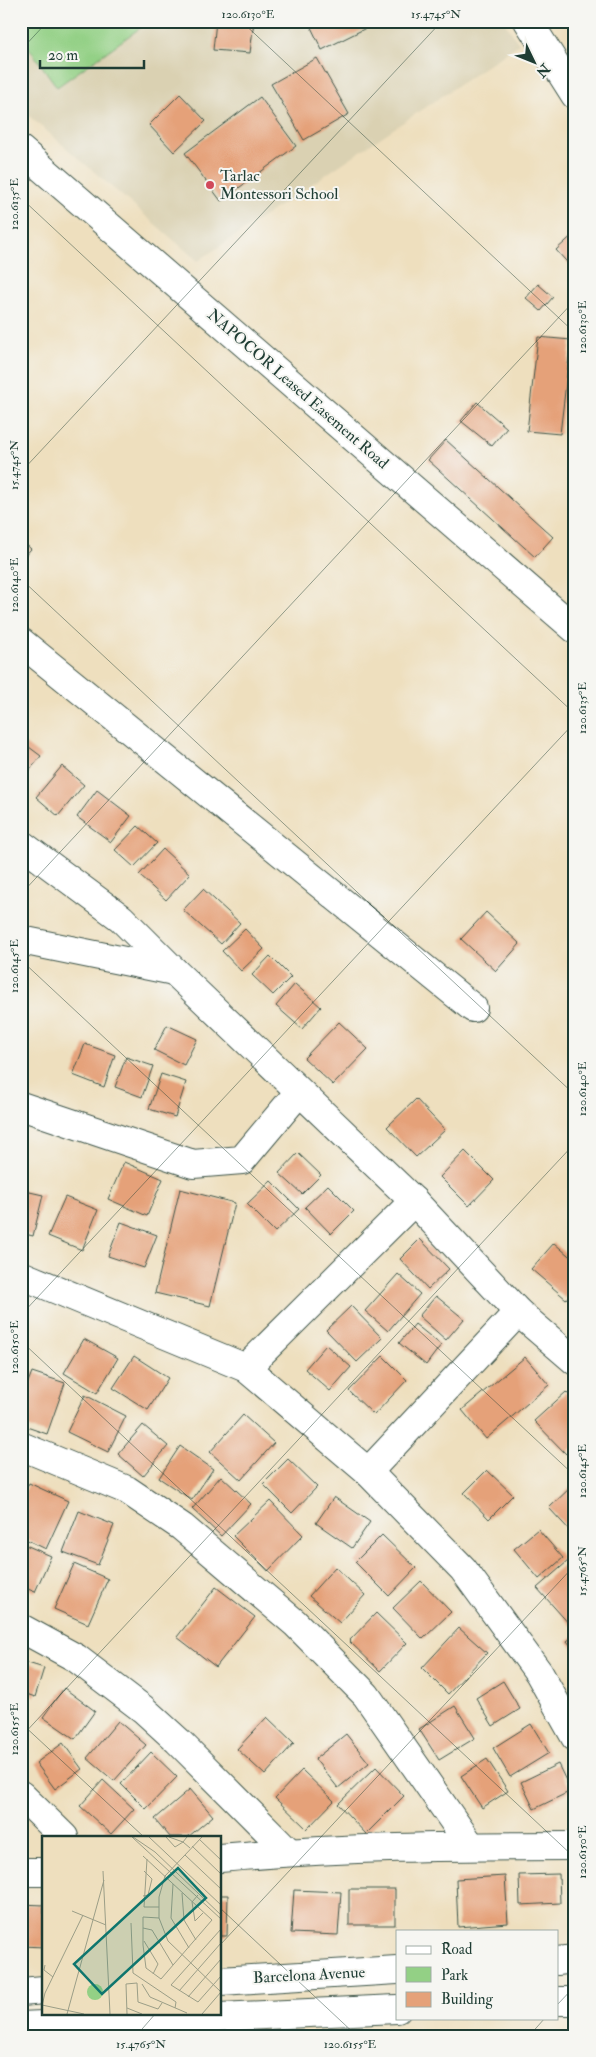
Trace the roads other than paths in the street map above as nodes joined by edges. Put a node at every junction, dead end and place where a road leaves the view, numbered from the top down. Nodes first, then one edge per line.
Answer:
1 (528, 21) edge
2 (575, 95) edge
3 (21, 150) edge
4 (575, 629) edge
5 (21, 642) edge
6 (21, 844) edge
7 (21, 940) edge
8 (174, 971) junction
9 (473, 1008) dead end
10 (299, 1092) junction
11 (21, 1106) edge
12 (414, 1201) junction
13 (21, 1275) edge
14 (518, 1312) junction
15 (575, 1361) edge
16 (246, 1368) junction
17 (21, 1446) edge
18 (368, 1472) junction
19 (21, 1628) edge
20 (575, 1737) edge
21 (21, 1795) edge
22 (63, 1836) edge
23 (471, 1846) junction
24 (575, 1846) edge
25 (289, 1852) junction
26 (221, 1858) edge
27 (21, 1872) edge
28 (42, 1872) edge
29 (558, 1960) edge
30 (575, 1960) edge
31 (396, 1970) edge
32 (221, 1981) edge
33 (42, 1990) edge
34 (21, 1992) edge
35 (575, 2001) edge
36 (558, 2002) edge
37 (396, 2009) edge
38 (213, 2014) edge
39 (221, 2014) edge
40 (102, 2017) edge
41 (21, 2026) edge

1 - 2 street
3 - 4 street, NAPOCOR Leased Easement Road
5 - 9 street
6 - 8 street
7 - 8 street
8 - 10 street
10 - 11 street
10 - 12 street
12 - 14 street
12 - 16 street
13 - 16 street
14 - 15 street
14 - 18 street
16 - 18 street
17 - 23 street
18 - 20 street
19 - 25 street
21 - 22 street
23 - 24 street
23 - 25 street
25 - 26 street
27 - 28 street
29 - 30 street
31 - 32 street, Barcelona Avenue
33 - 34 street
35 - 36 street
37 - 39 street
38 - 40 street
40 - 41 street

